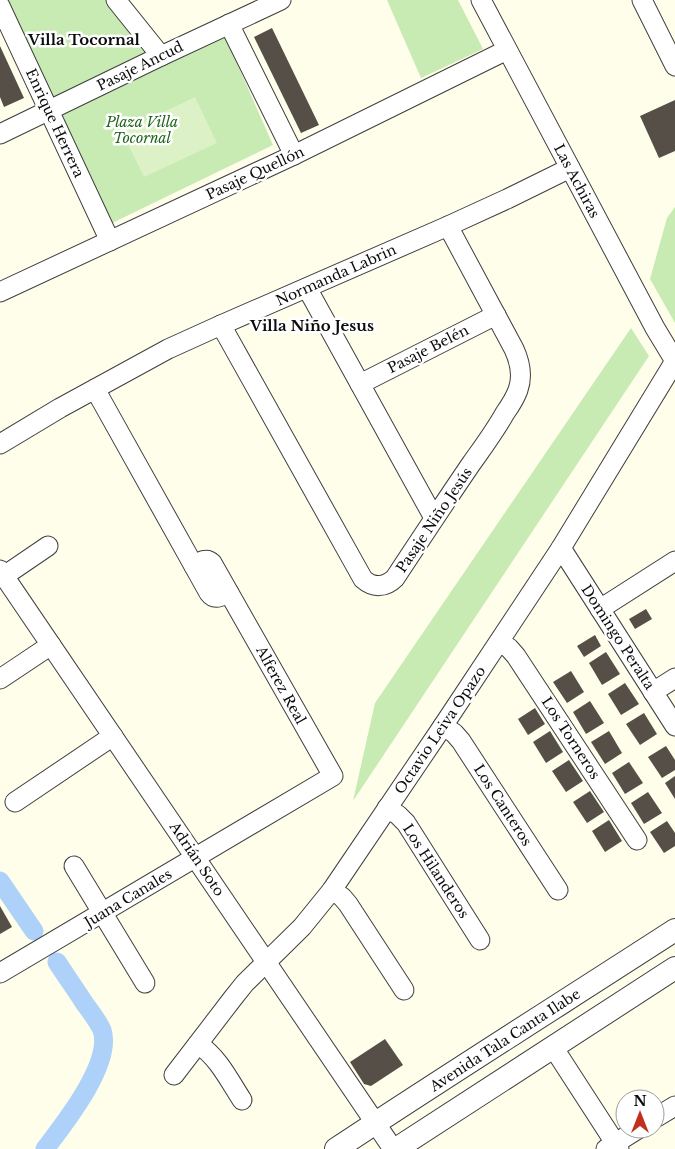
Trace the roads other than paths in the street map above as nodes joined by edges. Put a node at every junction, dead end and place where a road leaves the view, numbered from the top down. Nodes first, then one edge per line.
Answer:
1 (116, 0) edge
2 (281, 0) edge
3 (481, 0) edge
4 (642, 0) edge
5 (0, 6) edge
6 (229, 24) junction
7 (507, 50) junction
8 (162, 56) junction
9 (675, 66) edge
10 (49, 111) junction
11 (0, 134) edge
12 (294, 155) junction
13 (570, 168) junction
14 (448, 226) junction
15 (110, 241) junction
16 (307, 288) junction
17 (0, 292) edge
18 (496, 315) junction
19 (222, 325) junction
20 (675, 361) edge
21 (360, 384) junction
22 (95, 389) junction
23 (0, 444) edge
24 (434, 518) junction
25 (48, 546) dead end
26 (561, 548) junction
27 (675, 561) edge
28 (2, 573) edge
29 (600, 609) junction
30 (499, 642) junction
31 (51, 645) junction
32 (675, 678) edge
33 (0, 679) edge
34 (653, 692) junction
35 (443, 726) junction
36 (675, 726) edge
37 (113, 736) junction
38 (332, 776) joint
39 (15, 802) dead end
40 (387, 808) junction
41 (637, 840) dead end
42 (196, 858) junction
43 (74, 866) dead end
44 (332, 890) junction
45 (558, 890) dead end
46 (103, 913) junction
47 (675, 930) edge
48 (480, 940) dead end
49 (266, 962) junction
50 (675, 968) edge
51 (0, 974) edge
52 (145, 983) dead end
53 (404, 990) dead end
54 (198, 1044) junction
55 (553, 1047) junction
56 (174, 1075) dead end
57 (242, 1100) dead end
58 (376, 1123) junction
59 (624, 1139) edge
60 (613, 1147) edge
61 (336, 1149) edge
62 (394, 1149) edge

1 - 8 street
2 - 6 street, Pasaje Ancud
3 - 7 street, Las Achiras
4 - 9 street
5 - 10 street, Enrique Herrera
6 - 8 street, Pasaje Ancud
6 - 12 street
7 - 12 street, Pasaje Quellón
7 - 13 street, Las Achiras
8 - 10 street, Pasaje Ancud
10 - 11 street, Pasaje Ancud
10 - 15 street, Enrique Herrera
12 - 15 street, Pasaje Quellón
13 - 14 street, Normanda Labrin
13 - 20 street, Las Achiras
14 - 16 street, Normanda Labrin
14 - 18 street, Pasaje Niño Jesús
15 - 17 street, Pasaje Quellón
16 - 19 street, Normanda Labrin
16 - 21 street
18 - 21 street, Pasaje Belén
18 - 24 street, Pasaje Niño Jesús
19 - 22 street, Normanda Labrin
19 - 24 street, Pasaje Niño Jesús
20 - 26 street, Octavio Leiva Opazo
21 - 24 street
22 - 23 street, Normanda Labrin
22 - 38 street, Alferez Real
25 - 28 street
26 - 29 street, Domingo Peralta
26 - 30 street, Octavio Leiva Opazo
27 - 29 street
28 - 31 street, Adrián Soto
29 - 34 street, Domingo Peralta
30 - 35 street, Octavio Leiva Opazo
30 - 41 street, Los Torneros
31 - 33 street
31 - 37 street, Adrián Soto
32 - 34 street
34 - 36 street, Domingo Peralta
35 - 40 street, Octavio Leiva Opazo
35 - 45 street, Los Canteros
37 - 39 street
37 - 42 street, Adrián Soto
38 - 42 street, Juana Canales
40 - 44 street, Octavio Leiva Opazo
40 - 48 street, Los Hilanderos
42 - 46 street, Juana Canales
42 - 49 street, Adrián Soto
43 - 46 street
44 - 49 street, Octavio Leiva Opazo
44 - 53 street
46 - 51 street, Juana Canales
46 - 52 street
47 - 58 street, Avenida Tala Canta Ilabe
49 - 54 street, Octavio Leiva Opazo
49 - 58 street, Adrián Soto
50 - 55 street
54 - 56 street, Octavio Leiva Opazo
54 - 57 street
55 - 60 street
55 - 62 street
58 - 61 street, Avenida Tala Canta Ilabe
58 - 62 street, Adrián Soto
59 - 60 street

